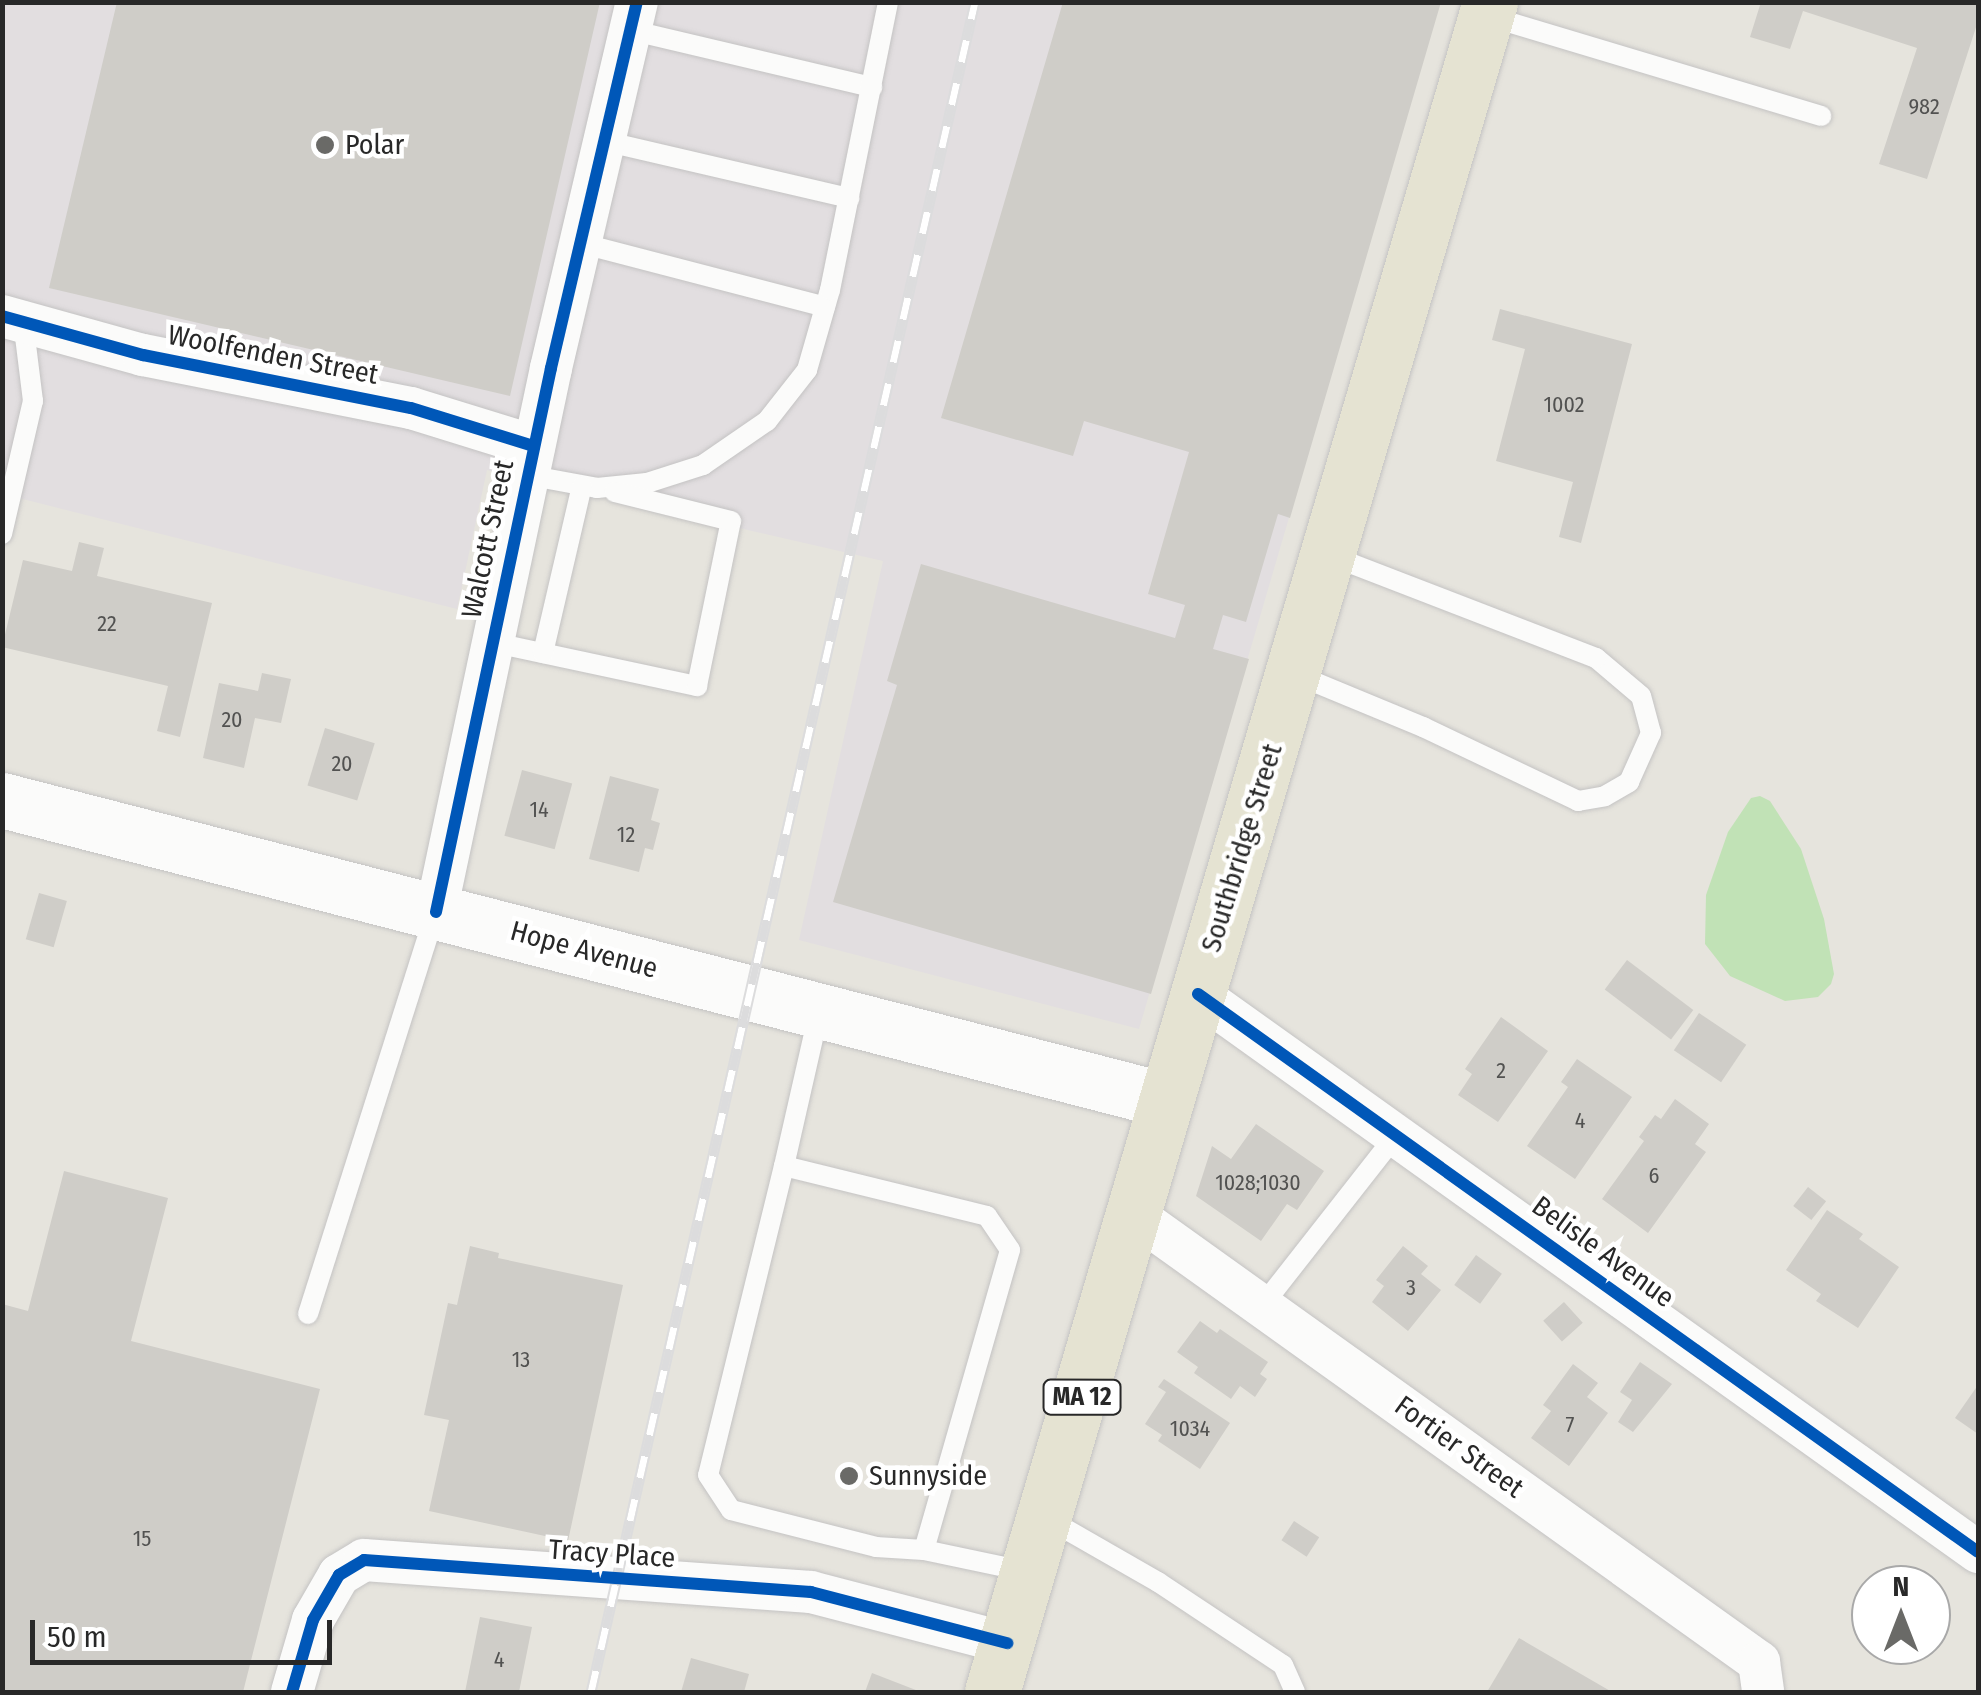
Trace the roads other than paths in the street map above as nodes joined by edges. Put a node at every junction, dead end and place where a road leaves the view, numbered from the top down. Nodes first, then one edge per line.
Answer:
1 (888, 2) edge
2 (1488, 9) edge
3 (634, 16) edge
4 (872, 87) junction
5 (1821, 116) dead end
6 (604, 141) junction
7 (849, 198) junction
8 (580, 242) junction
9 (825, 307) junction
10 (13, 318) edge
11 (530, 461) junction
12 (590, 486) junction
13 (2, 534) edge
14 (1328, 554) junction
15 (491, 642) junction
16 (543, 653) junction
17 (1293, 673) junction
18 (2, 800) edge
19 (436, 912) junction
20 (1198, 994) junction
21 (820, 1010) junction
22 (1165, 1100) junction
23 (1396, 1135) junction
24 (784, 1166) junction
25 (1133, 1214) junction
26 (1262, 1306) junction
27 (308, 1314) dead end
28 (1046, 1518) junction
29 (924, 1550) junction
30 (1978, 1552) edge
31 (1029, 1572) junction
32 (1000, 1668) edge
33 (292, 1692) edge
34 (1295, 1692) edge
35 (1764, 1692) edge

1 - 4 lane
2 - 5 lane
2 - 14 main road, Southbridge Street
3 - 4 lane
3 - 6 street, Walcott Street
4 - 7 lane
6 - 7 lane
6 - 8 street, Walcott Street
7 - 9 lane
8 - 9 lane
8 - 11 street, Walcott Street
9 - 12 lane
10 - 11 street, Woolfenden Street
10 - 13 lane
11 - 12 lane
11 - 15 street, Walcott Street
12 - 16 lane
12 - 16 lane
14 - 17 main road, Southbridge Street
14 - 17 lane
15 - 16 lane
15 - 19 street, Walcott Street
17 - 20 main road, Southbridge Street
18 - 19 main road, Hope Avenue
19 - 21 main road, Hope Avenue
19 - 27 lane
20 - 22 main road, Southbridge Street
20 - 23 street, Belisle Avenue
21 - 22 main road, Hope Avenue
21 - 24 lane
22 - 25 main road, Southbridge Street / MA 12
23 - 26 lane
23 - 30 street, Belisle Avenue
24 - 29 lane
24 - 29 lane
25 - 26 street, Fortier Street
25 - 28 main road, Southbridge Street / MA 12
26 - 35 street, Fortier Street
28 - 31 main road, Southbridge Street / MA 12
28 - 34 lane
29 - 31 lane
31 - 32 main road, Southbridge Street / MA 12
32 - 33 street, Tracy Place

